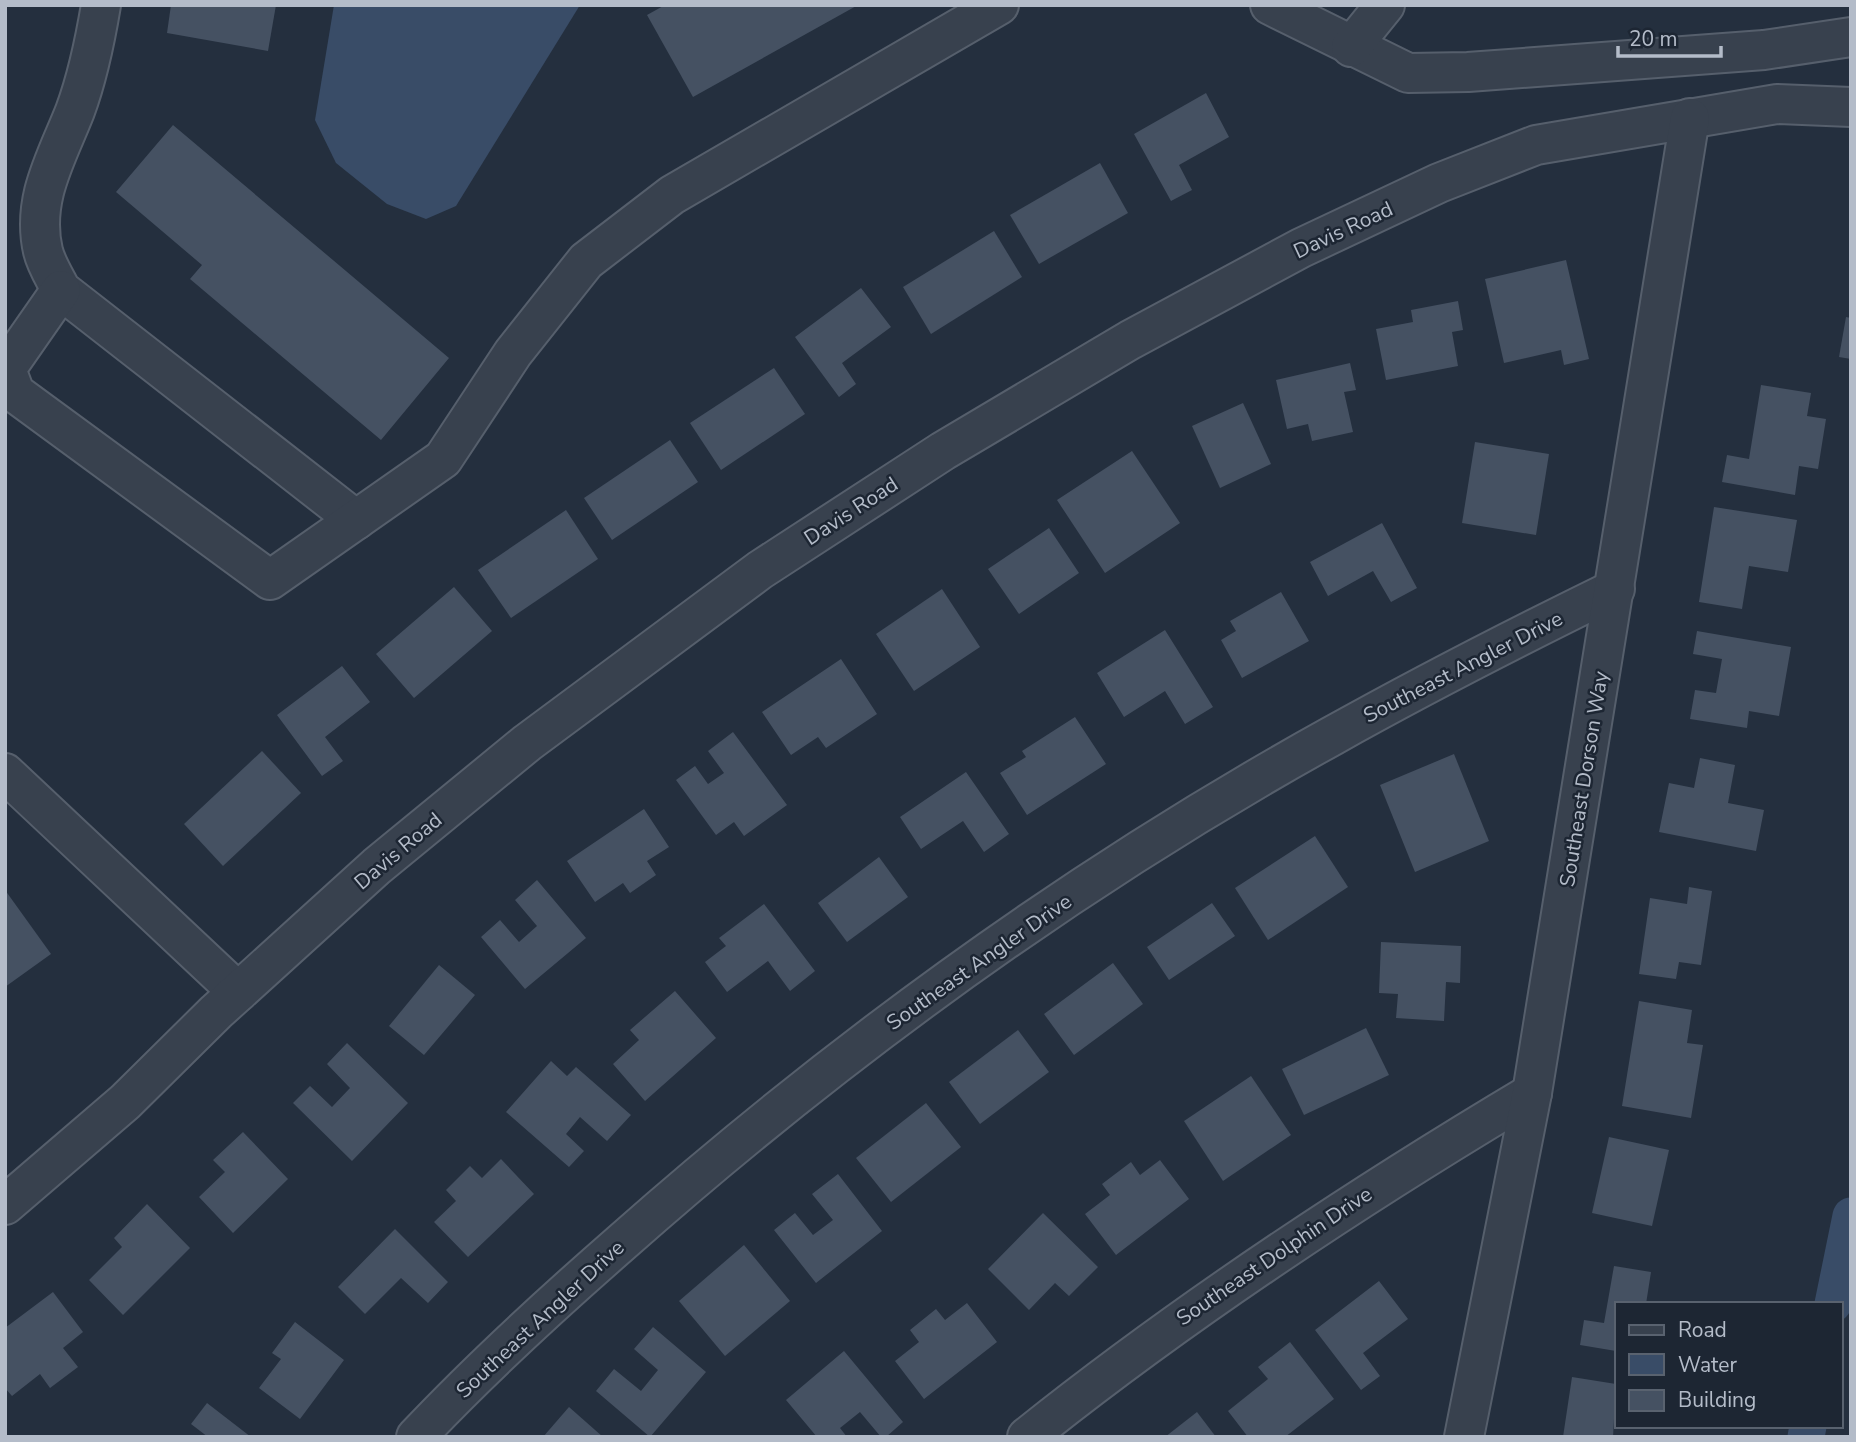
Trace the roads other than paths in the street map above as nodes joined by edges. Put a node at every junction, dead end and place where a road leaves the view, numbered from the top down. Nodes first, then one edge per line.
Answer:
1 (101, 5) edge
2 (999, 5) edge
3 (1270, 5) edge
4 (1385, 5) edge
5 (1851, 37) edge
6 (1351, 47) junction
7 (1851, 107) edge
8 (1690, 118) junction
9 (61, 290) junction
10 (356, 520) junction
11 (1615, 589) junction
12 (5, 773) edge
13 (238, 992) junction
14 (1532, 1093) junction
15 (5, 1205) edge
16 (415, 1437) edge
17 (1027, 1437) edge
18 (1464, 1437) edge

1 - 9 street
2 - 10 street
3 - 6 street
4 - 6 street
5 - 6 street
7 - 8 street, Davis Road
8 - 11 street, Southeast Dorson Way
8 - 13 street, Davis Road
9 - 10 street
9 - 10 street
11 - 14 street, Southeast Dorson Way
11 - 16 street, Southeast Angler Drive
12 - 13 street
13 - 15 street, Davis Road
14 - 17 street, Southeast Dolphin Drive
14 - 18 street, Southeast Dorson Way

